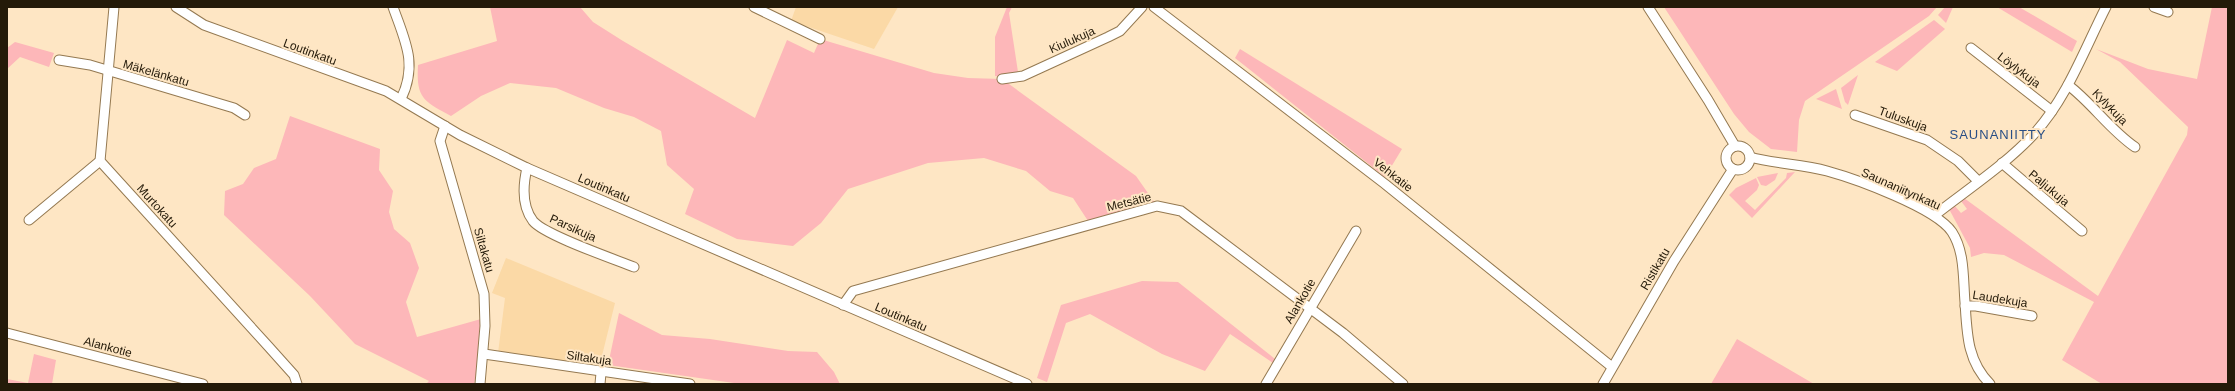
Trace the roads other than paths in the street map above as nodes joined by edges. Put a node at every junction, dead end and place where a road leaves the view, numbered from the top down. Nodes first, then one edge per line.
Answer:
1 (114, 7) edge
2 (176, 7) edge
3 (393, 7) edge
4 (754, 7) edge
5 (1142, 7) edge
6 (1154, 7) edge
7 (1648, 7) edge
8 (2106, 7) edge
9 (2154, 7) edge
10 (2168, 12) dead end
11 (820, 39) dead end
12 (1971, 48) dead end
13 (59, 60) dead end
14 (106, 71) junction
15 (1002, 79) dead end
16 (2068, 85) junction
17 (401, 99) junction
18 (2052, 110) junction
19 (245, 115) dead end
20 (1855, 115) dead end
21 (445, 126) junction
22 (1735, 146) junction
23 (2135, 147) dead end
24 (1750, 157) junction
25 (100, 161) junction
26 (2002, 163) junction
27 (527, 168) junction
28 (1733, 168) junction
29 (1978, 181) junction
30 (1935, 215) junction
31 (29, 220) dead end
32 (1356, 231) dead end
33 (2082, 231) dead end
34 (634, 267) dead end
35 (843, 305) junction
36 (1965, 306) junction
37 (1310, 308) junction
38 (2032, 316) dead end
39 (7, 333) edge
40 (484, 354) junction
41 (1612, 368) junction
42 (601, 373) junction
43 (203, 384) edge
44 (297, 384) edge
45 (480, 384) edge
46 (600, 384) edge
47 (690, 384) edge
48 (1027, 384) edge
49 (1266, 384) edge
50 (1403, 384) edge
51 (1603, 384) edge
52 (1990, 384) edge

1 - 14 street
2 - 17 street, Loutinkatu
3 - 17 street
4 - 11 street
5 - 15 street, Kiulukuja
6 - 41 street, Vehkatie
7 - 22 street
8 - 16 street
9 - 10 street
12 - 18 street, Löylykuja
13 - 14 street, Mäkelänkatu
14 - 19 street, Mäkelänkatu
14 - 25 street
16 - 18 street
16 - 23 street, Kylykuja
17 - 21 street, Loutinkatu
18 - 26 street
20 - 29 street, Tuluskuja
21 - 27 street, Loutinkatu
21 - 40 street, Siltakatu
22 - 24 street
22 - 28 street
24 - 28 street
24 - 30 street, Saunaniitynkatu
25 - 31 street
25 - 44 street, Murtokatu
26 - 29 street
26 - 33 street, Paljukuja
27 - 34 street, Parsikuja
27 - 35 street, Loutinkatu
28 - 41 street, Ristikatu
29 - 30 street
30 - 36 street, Saunaniitynkatu
32 - 37 street, Alankotie
35 - 37 street, Metsätie
35 - 48 street, Loutinkatu
36 - 38 street, Laudekuja
36 - 52 street, Saunaniitynkatu
37 - 49 street, Alankotie
37 - 50 street, Metsätie
39 - 43 street, Alankotie
40 - 42 street, Siltakuja
40 - 45 street, Siltakatu
41 - 51 street, Ristikatu
42 - 46 street
42 - 47 street, Siltakuja

